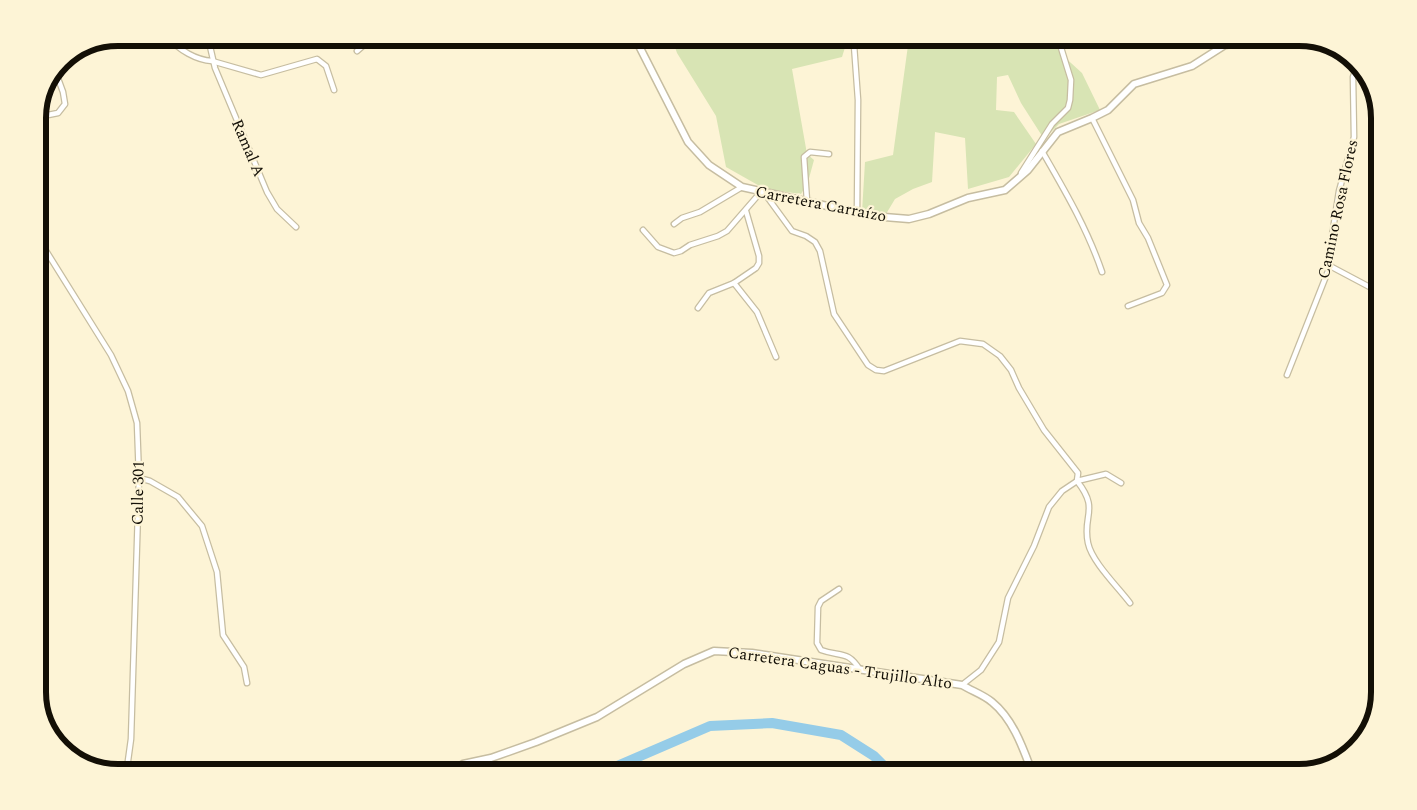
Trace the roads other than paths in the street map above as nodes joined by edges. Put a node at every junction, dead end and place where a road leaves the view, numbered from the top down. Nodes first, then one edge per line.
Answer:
1 (175, 46) edge
2 (210, 46) edge
3 (363, 46) edge
4 (639, 46) edge
5 (854, 46) edge
6 (1060, 46) edge
7 (1223, 46) edge
8 (357, 51) dead end
9 (212, 61) junction
10 (1355, 72) edge
11 (58, 79) edge
12 (334, 90) dead end
13 (46, 115) edge
14 (1092, 118) junction
15 (1042, 151) junction
16 (829, 154) dead end
17 (1016, 180) junction
18 (742, 188) junction
19 (763, 193) junction
20 (807, 202) junction
21 (746, 211) junction
22 (857, 212) junction
23 (674, 224) dead end
24 (296, 227) dead end
25 (643, 230) dead end
26 (46, 251) edge
27 (1330, 266) junction
28 (1102, 272) dead end
29 (734, 284) junction
30 (1371, 288) edge
31 (1128, 306) dead end
32 (698, 308) dead end
33 (776, 357) dead end
34 (1287, 376) dead end
35 (139, 478) junction
36 (1077, 481) junction
37 (1121, 483) dead end
38 (839, 589) dead end
39 (1130, 602) dead end
40 (860, 670) junction
41 (247, 683) dead end
42 (962, 686) junction
43 (128, 764) edge
44 (463, 764) edge
45 (1029, 764) edge

1 - 9 street
2 - 9 street, Ramal A
3 - 8 street
4 - 18 street, Carretera Carraízo
5 - 22 street
6 - 17 street
7 - 14 street, Carretera Carraízo
9 - 12 street
9 - 24 street, Ramal A
10 - 27 street, Camino Rosa Flores
11 - 13 street
14 - 15 street, Carretera Carraízo
14 - 31 street
15 - 17 street, Carretera Carraízo
15 - 28 street
16 - 20 street
17 - 22 street, Carretera Carraízo
18 - 19 street, Carretera Carraízo
18 - 23 street
19 - 20 street, Carretera Carraízo
19 - 21 street
19 - 36 street
20 - 22 street, Carretera Carraízo
21 - 25 street
21 - 29 street
26 - 35 street, Calle 301
27 - 30 street
27 - 34 street, Camino Rosa Flores
29 - 32 street
29 - 33 street
35 - 41 street
35 - 43 street, Calle 301
36 - 37 street
36 - 39 street
36 - 42 street
38 - 40 street
40 - 42 street, Carretera Caguas - Trujillo Alto
40 - 44 street, Carretera Caguas - Trujillo Alto
42 - 45 street, Carretera Caguas - Trujillo Alto

